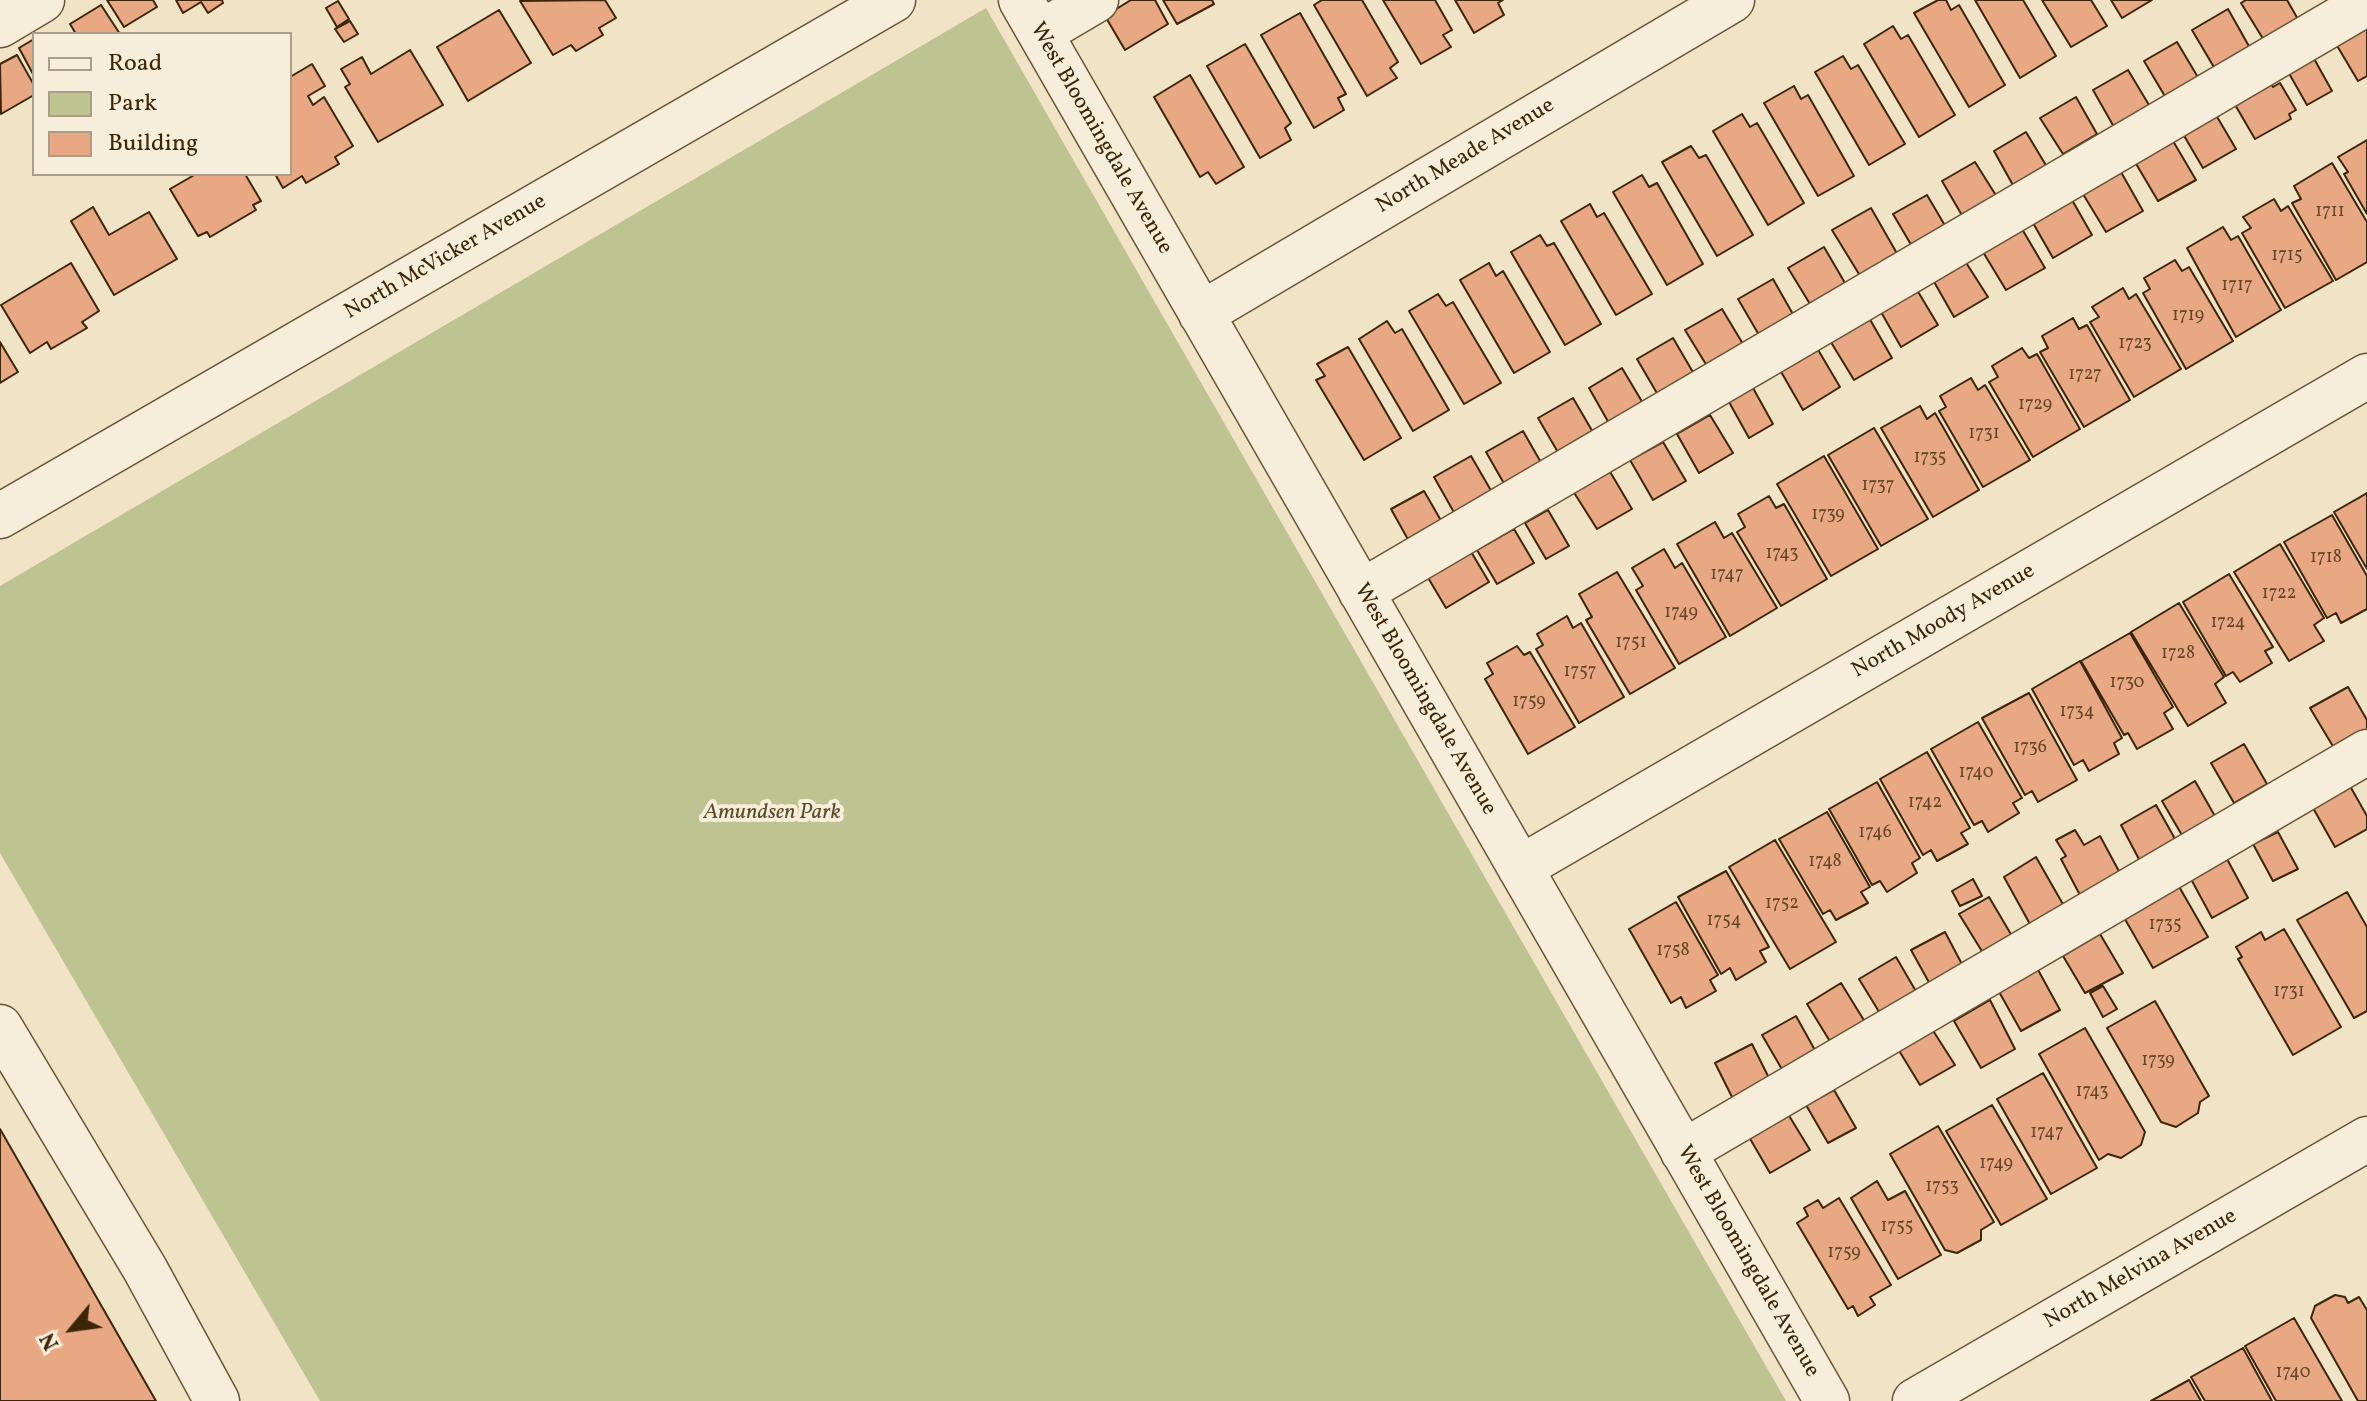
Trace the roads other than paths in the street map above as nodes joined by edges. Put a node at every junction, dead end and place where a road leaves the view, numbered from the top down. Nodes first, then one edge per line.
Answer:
1 (42, 0) edge
2 (893, 0) edge
3 (1096, 0) edge
4 (1732, 0) edge
5 (2367, 3) edge
6 (1030, 17) edge
7 (0, 25) edge
8 (1201, 314) junction
9 (2367, 376) edge
10 (0, 516) edge
11 (1361, 592) junction
12 (2367, 752) edge
13 (1520, 868) junction
14 (0, 1027) edge
15 (2367, 1139) edge
16 (1683, 1152) junction
17 (217, 1401) edge
18 (1827, 1401) edge
19 (1915, 1401) edge

1 - 7 street
2 - 10 street, North McVicker Avenue
3 - 6 street
4 - 8 street, North Meade Avenue
5 - 11 street
6 - 8 street, West Bloomingdale Avenue
8 - 11 street, West Bloomingdale Avenue
9 - 13 street, North Moody Avenue
11 - 13 street, West Bloomingdale Avenue
12 - 16 street
13 - 16 street, West Bloomingdale Avenue
14 - 17 street
15 - 19 street, North Melvina Avenue
16 - 18 street, West Bloomingdale Avenue

